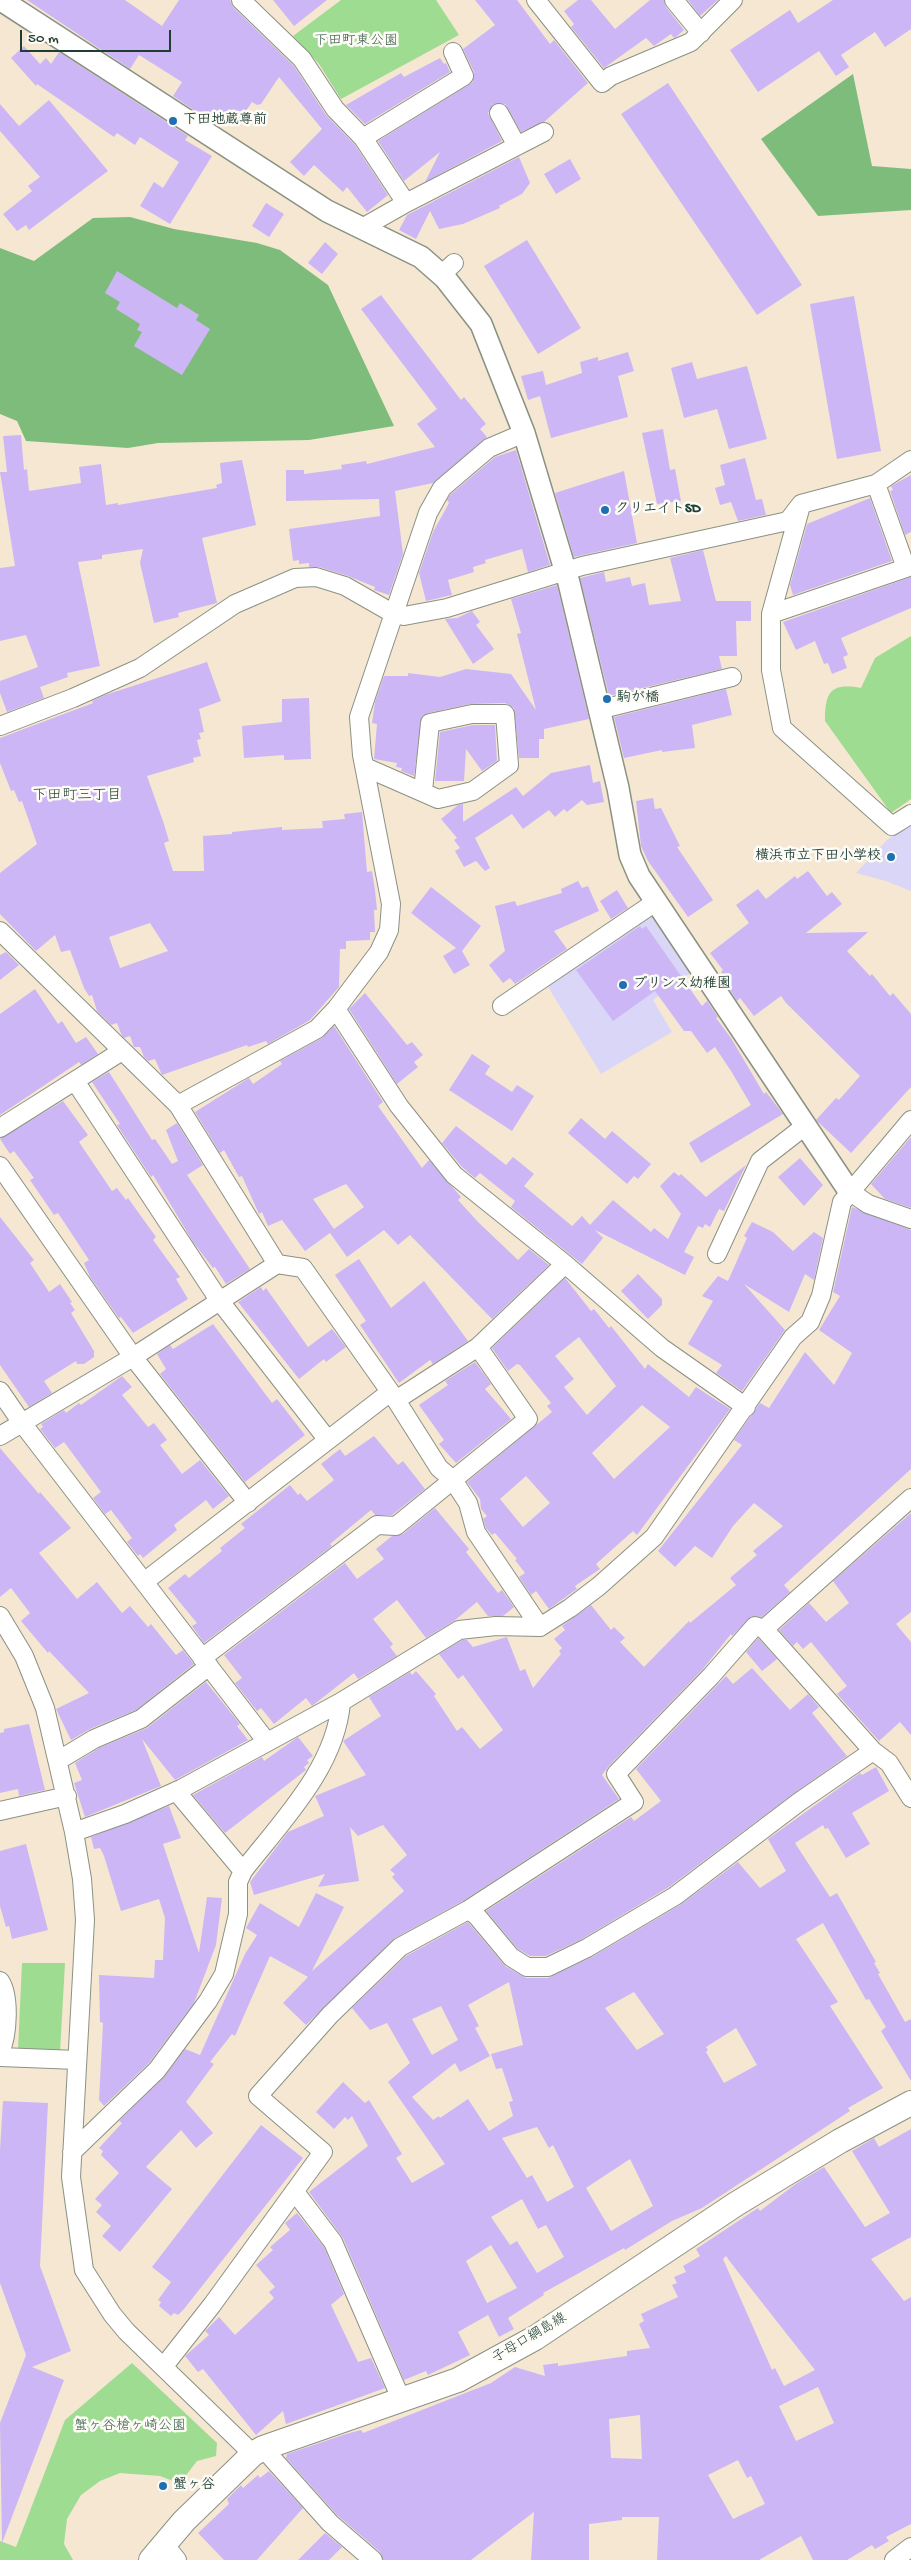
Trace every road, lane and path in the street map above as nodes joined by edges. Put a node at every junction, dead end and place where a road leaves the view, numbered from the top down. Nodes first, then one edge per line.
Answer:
1 (1, 0) edge
2 (241, 0) edge
3 (536, 0) edge
4 (674, 0) edge
5 (733, 0) edge
6 (701, 33) junction
7 (453, 52) dead end
8 (499, 113) dead end
9 (544, 132) dead end
10 (362, 138) junction
11 (517, 146) junction
12 (406, 203) junction
13 (362, 228) junction
14 (524, 433) junction
15 (911, 460) edge
16 (876, 484) junction
17 (801, 504) junction
18 (565, 572) junction
19 (394, 614) junction
20 (771, 614) junction
21 (732, 677) dead end
22 (598, 710) junction
23 (0, 726) edge
24 (365, 767) junction
25 (423, 791) junction
26 (911, 814) edge
27 (657, 901) junction
28 (0, 931) edge
29 (502, 1006) dead end
30 (336, 1009) junction
31 (122, 1051) junction
32 (75, 1081) junction
33 (178, 1105) junction
34 (911, 1120) edge
35 (805, 1126) junction
36 (0, 1128) edge
37 (0, 1166) edge
38 (849, 1191) junction
39 (911, 1218) edge
40 (716, 1254) dead end
41 (277, 1264) junction
42 (565, 1264) junction
43 (219, 1300) junction
44 (478, 1347) junction
45 (132, 1357) junction
46 (0, 1390) edge
47 (392, 1396) junction
48 (746, 1407) junction
49 (22, 1423) junction
50 (0, 1436) edge
51 (327, 1439) junction
52 (453, 1480) junction
53 (911, 1498) edge
54 (248, 1503) junction
55 (144, 1582) junction
56 (0, 1616) edge
57 (540, 1627) junction
58 (764, 1629) junction
59 (206, 1662) junction
60 (341, 1702) junction
61 (267, 1742) junction
62 (873, 1751) junction
63 (59, 1760) junction
64 (176, 1791) junction
65 (67, 1796) junction
66 (911, 1798) edge
67 (0, 1811) edge
68 (74, 1832) junction
69 (243, 1871) junction
70 (468, 1910) junction
71 (0, 1981) edge
72 (0, 2052) edge
73 (0, 2056) edge
74 (77, 2060) junction
75 (911, 2103) edge
76 (72, 2152) junction
77 (295, 2192) junction
78 (164, 2366) junction
79 (401, 2399) junction
80 (258, 2451) junction
81 (911, 2547) edge
82 (164, 2555) edge
83 (373, 2560) edge
84 (894, 2560) edge

1 - 13 street
2 - 10 street
3 - 6 street
4 - 6 street
5 - 6 street
7 - 10 street
8 - 11 street
9 - 11 street
10 - 12 street
11 - 12 street
12 - 13 street
13 - 14 street
14 - 18 street
14 - 19 street
15 - 16 street
16 - 17 street
16 - 20 street
17 - 18 street
17 - 20 street
18 - 19 street
18 - 22 street
19 - 23 street
19 - 24 street
20 - 26 street
21 - 22 street
22 - 27 street
24 - 25 street
24 - 30 street
25 - 25 street
27 - 29 street
27 - 35 street
28 - 31 street
30 - 33 street
30 - 42 street
31 - 32 street
31 - 33 street
32 - 36 street
32 - 43 street
33 - 41 street
34 - 38 street
35 - 38 street
35 - 40 street
37 - 45 street
38 - 39 street
38 - 48 street
41 - 43 street
41 - 47 street
42 - 44 street
42 - 48 street
43 - 45 street
43 - 51 street
44 - 47 street
44 - 52 street
45 - 49 street
45 - 54 street
46 - 49 street
47 - 51 street
47 - 52 street
48 - 57 street
49 - 50 street
49 - 55 street
51 - 54 street
52 - 57 street
52 - 59 street
53 - 58 street
54 - 55 street
55 - 59 street
56 - 63 street
57 - 60 street
58 - 62 street
58 - 70 street
59 - 61 street
59 - 63 street
60 - 61 street
60 - 69 street
61 - 64 street
62 - 66 street
62 - 70 street
63 - 65 street
64 - 68 street
64 - 69 street
65 - 67 street
65 - 68 street
68 - 74 street
69 - 76 street
70 - 77 street
71 - 72 street
73 - 74 street
74 - 76 street
75 - 79 main road, 子母口綱島線
76 - 78 street
77 - 78 street
77 - 79 street
78 - 80 street
79 - 80 main road, 子母口綱島線
80 - 82 main road, 子母口綱島線
80 - 83 street
81 - 84 street

